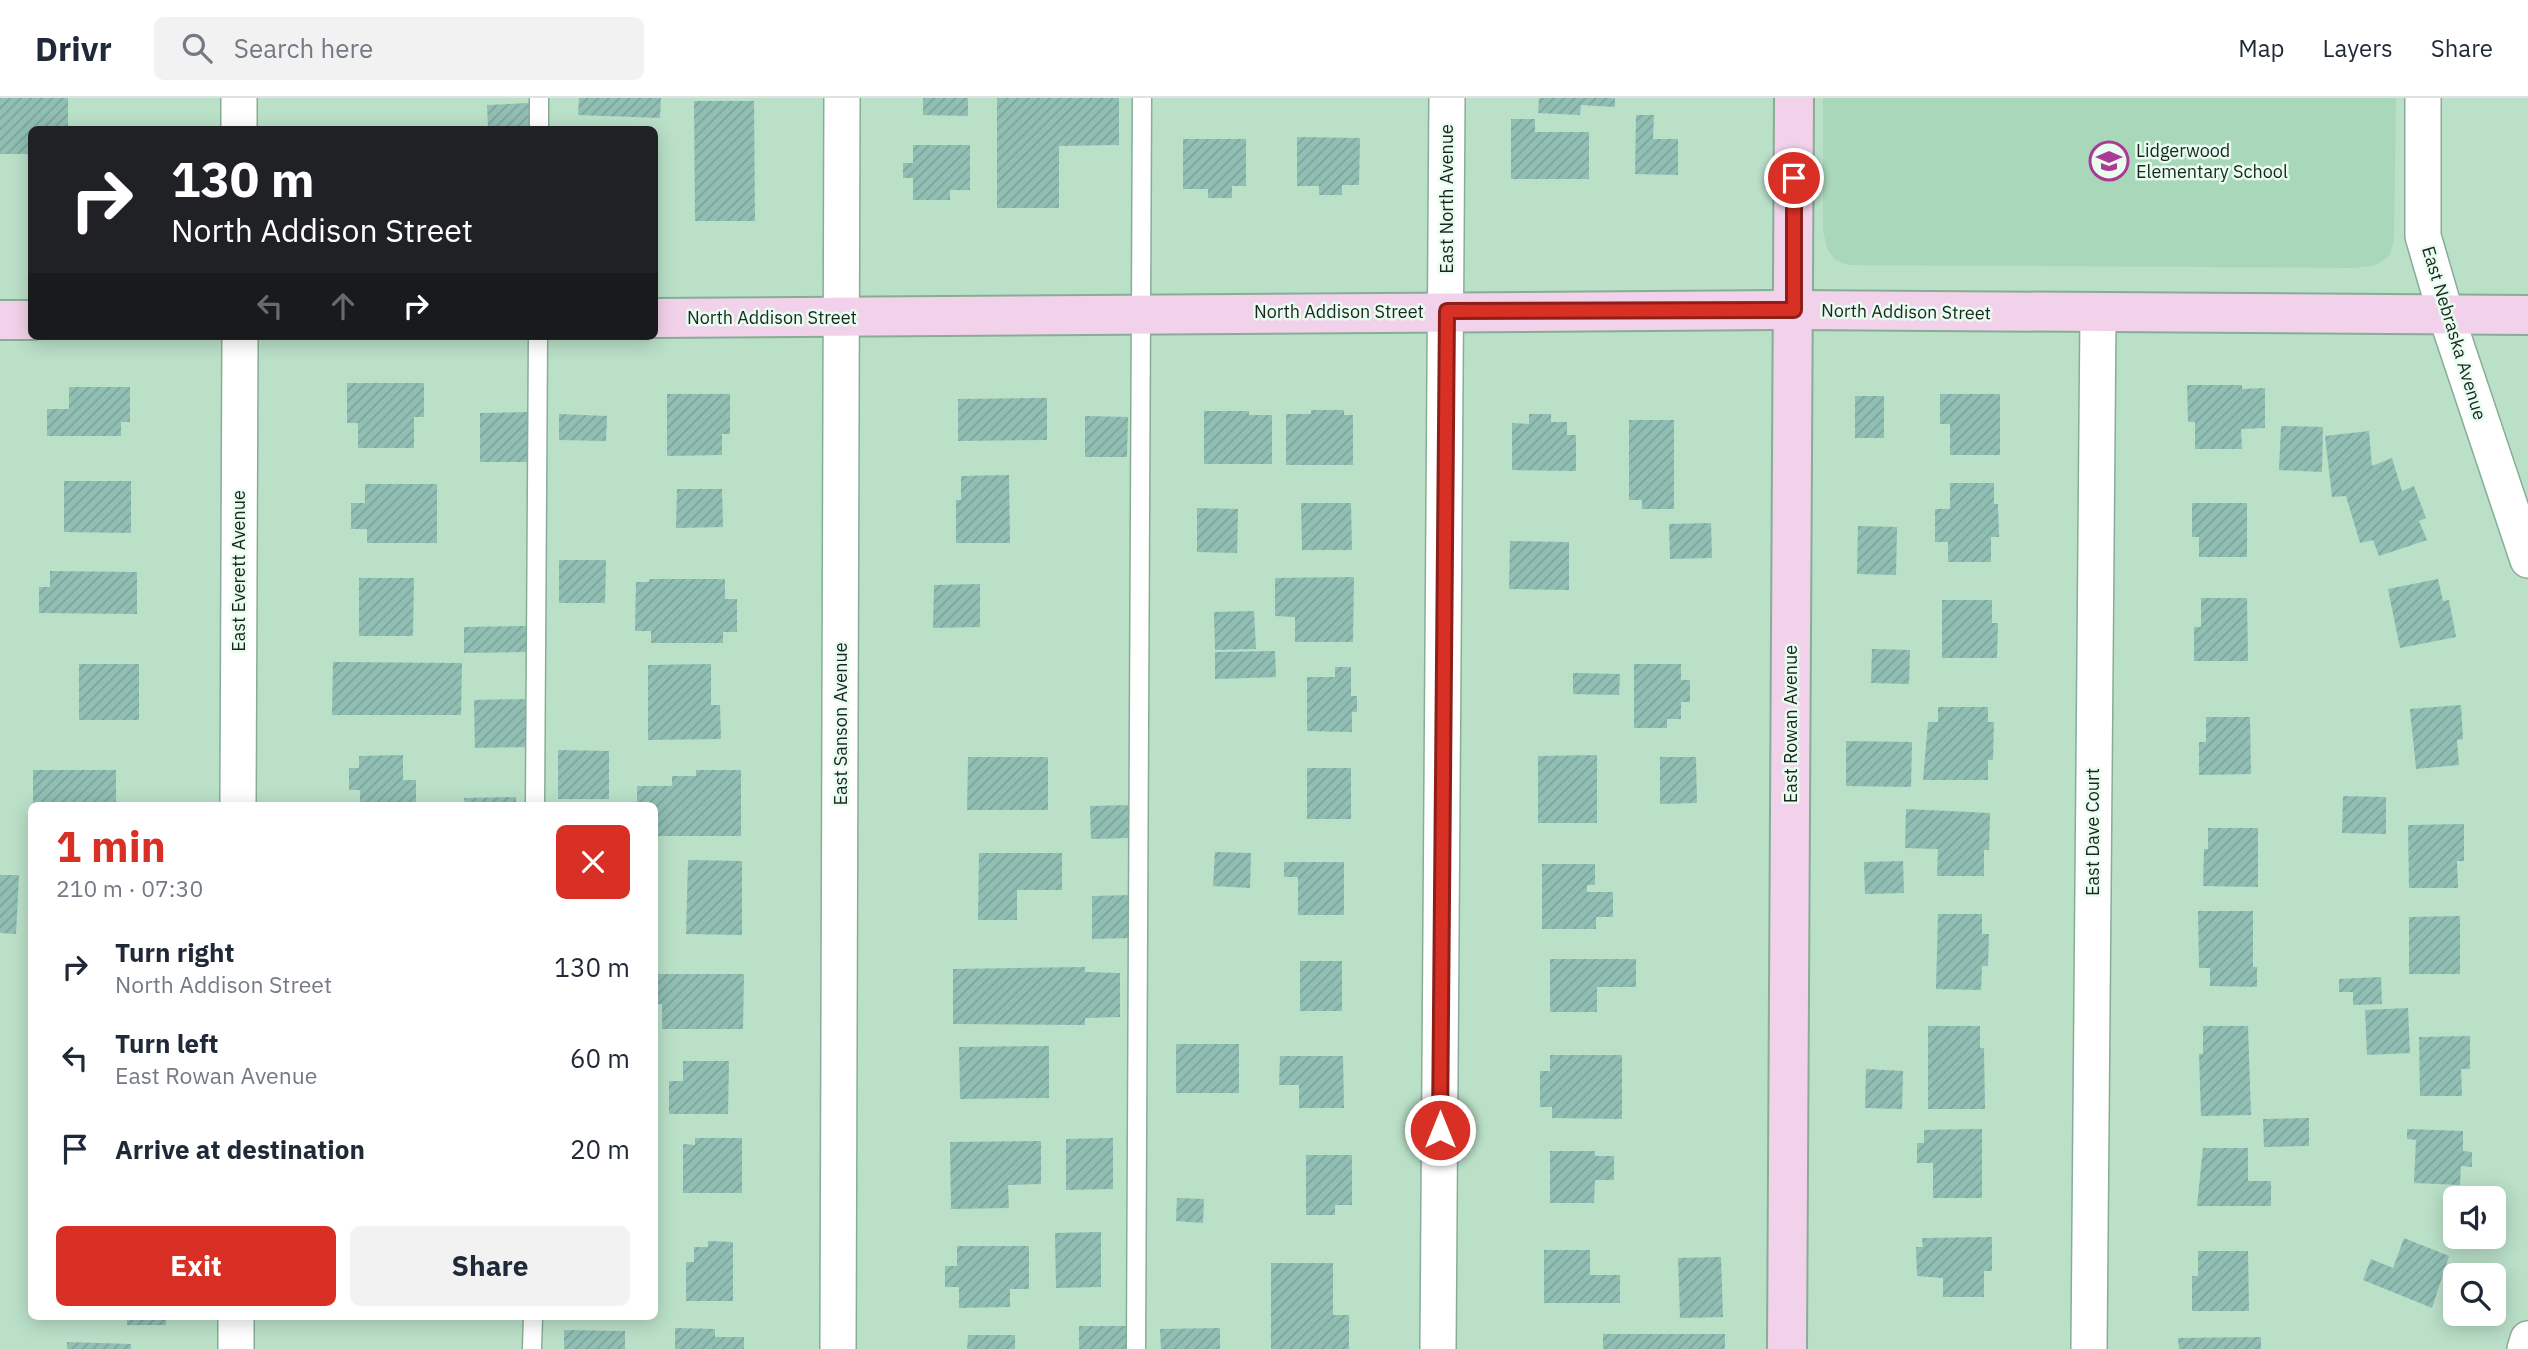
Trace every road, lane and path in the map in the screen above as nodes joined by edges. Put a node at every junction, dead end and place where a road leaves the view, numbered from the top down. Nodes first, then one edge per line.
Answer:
1 (239, 98) edge
2 (539, 98) edge
3 (842, 98) edge
4 (1142, 98) edge
5 (1447, 98) edge
6 (1794, 98) edge
7 (2423, 98) edge
8 (239, 126) edge
9 (539, 126) edge
10 (1794, 310) junction
11 (1447, 311) junction
12 (1141, 314) junction
13 (2098, 314) junction
14 (2446, 315) junction
15 (2528, 316) edge
16 (658, 318) edge
17 (842, 318) junction
18 (0, 320) edge
19 (28, 320) edge
20 (240, 340) edge
21 (538, 340) edge
22 (2528, 560) edge
23 (238, 802) edge
24 (535, 802) edge
25 (236, 1320) edge
26 (533, 1320) edge
27 (2528, 1339) edge
28 (236, 1349) edge
29 (532, 1349) edge
30 (838, 1349) edge
31 (1136, 1349) edge
32 (1438, 1349) edge
33 (1787, 1349) edge
34 (2089, 1349) edge
35 (2525, 1349) edge

1 - 8 street
2 - 9 lane
3 - 17 street, East Sanson Avenue
4 - 12 lane
5 - 11 street, East North Avenue
6 - 10 street, East Rowan Avenue
7 - 14 street, East Nebraska Avenue
10 - 11 street, North Addison Street
10 - 13 street, North Addison Street
10 - 33 street, East Rowan Avenue
11 - 12 street, North Addison Street
11 - 32 street, East North Avenue
12 - 17 street, North Addison Street
12 - 31 lane
13 - 14 street, North Addison Street
13 - 34 street, East Dave Court
14 - 15 street, North Addison Street
14 - 22 street, East Nebraska Avenue
16 - 17 street, North Addison Street
17 - 30 street, East Sanson Avenue
18 - 19 street
20 - 23 street, East Everett Avenue
21 - 24 lane
25 - 28 street
26 - 29 lane
27 - 35 street

